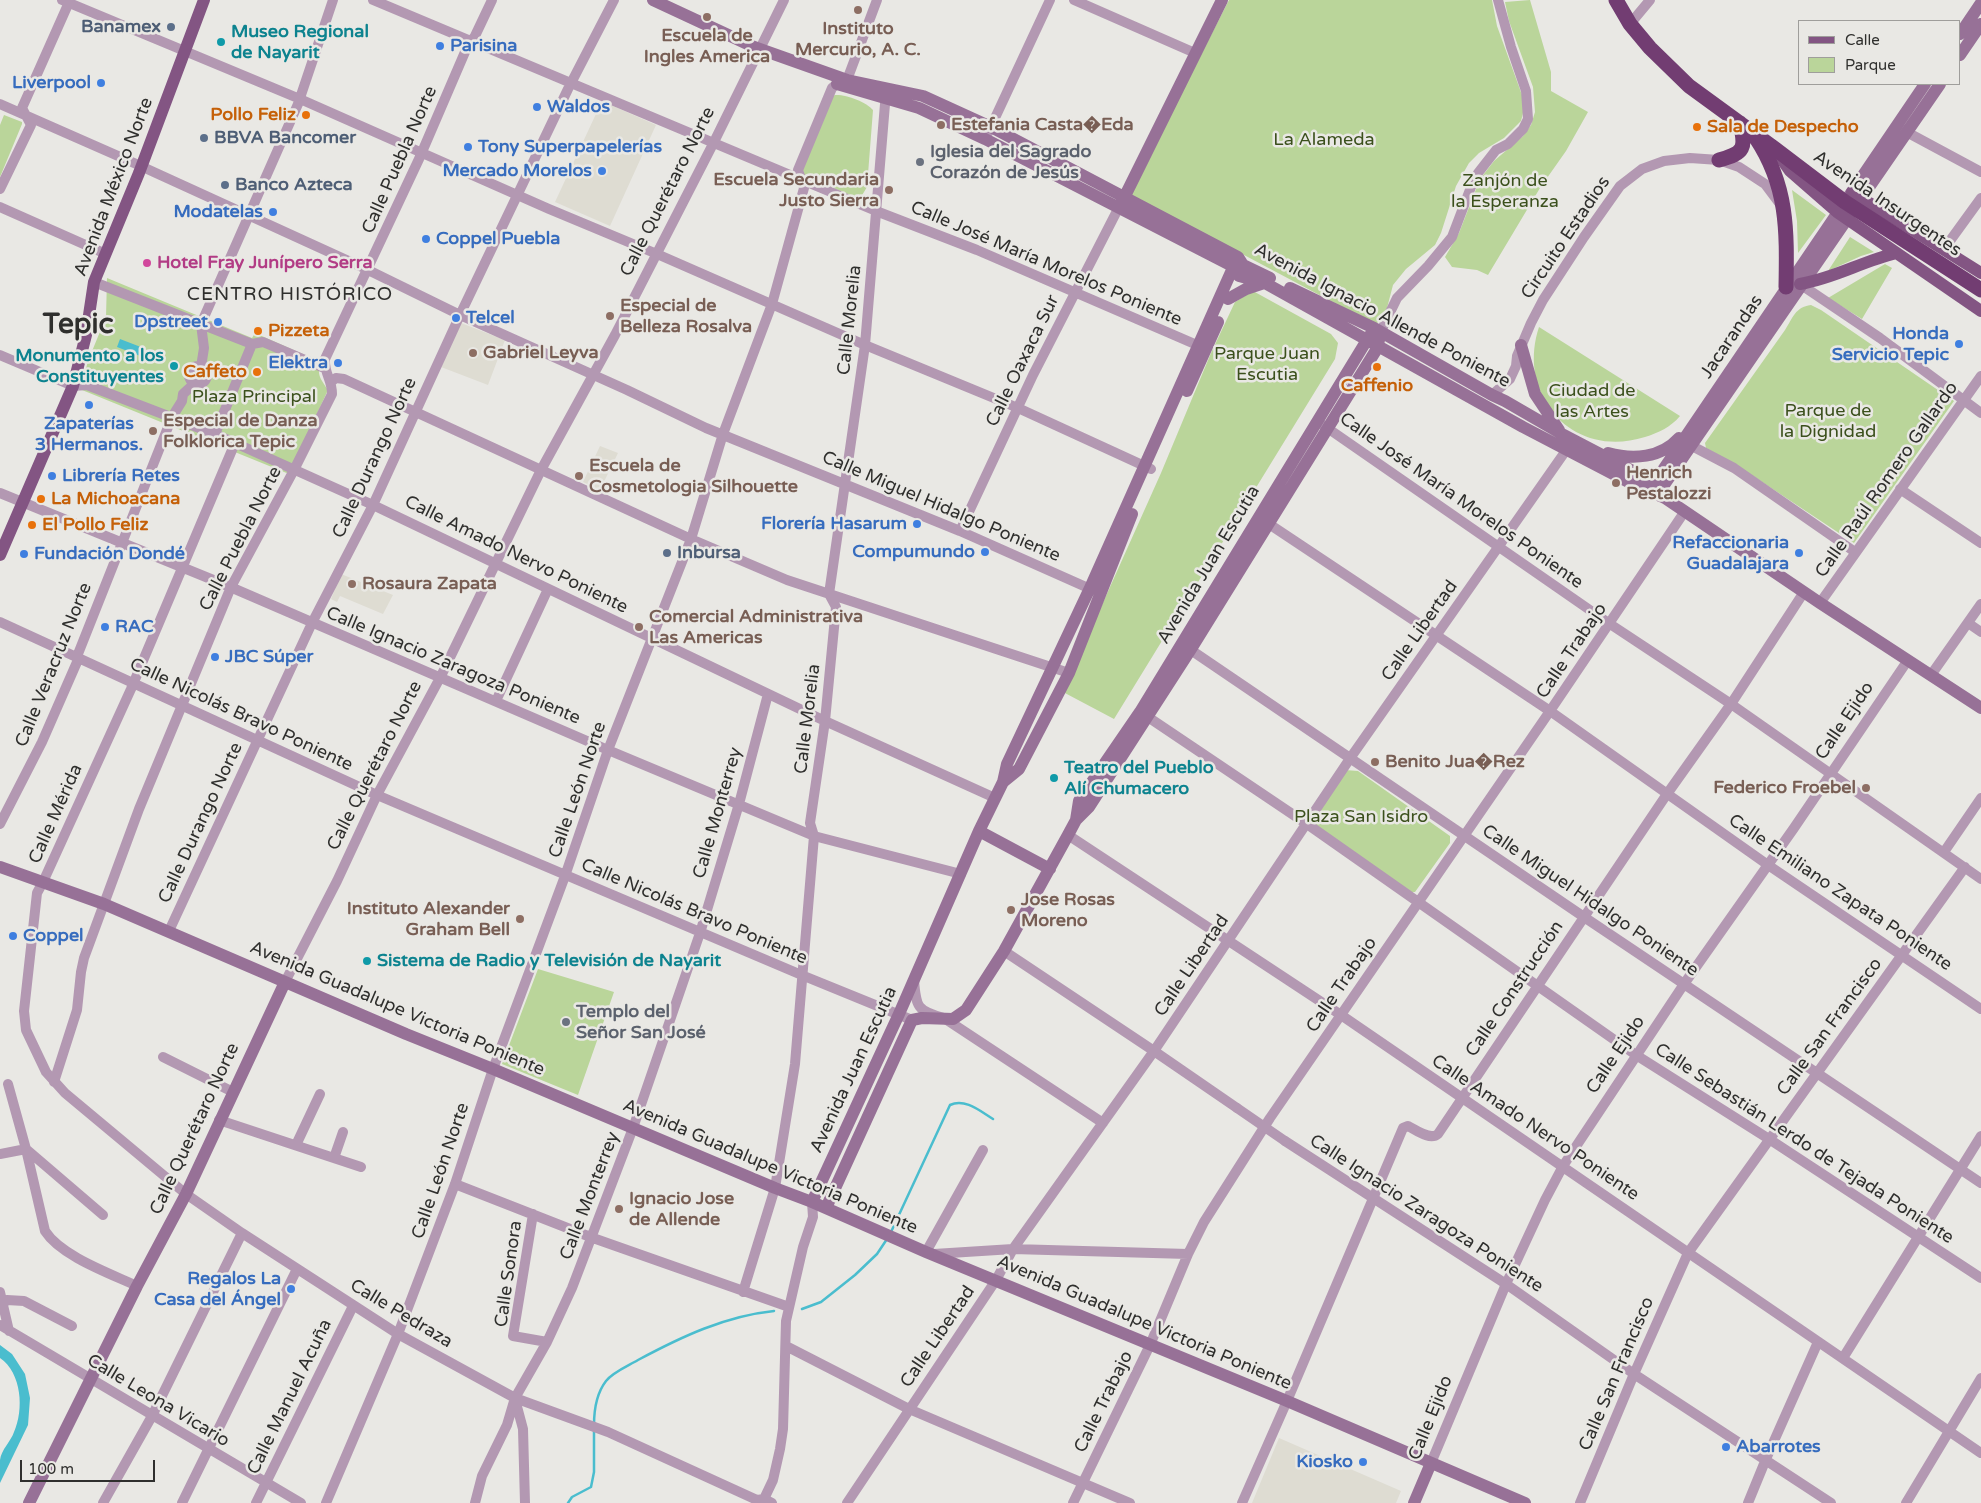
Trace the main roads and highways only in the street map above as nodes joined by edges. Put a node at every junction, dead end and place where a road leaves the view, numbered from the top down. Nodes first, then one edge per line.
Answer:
1 (204, 0) edge
2 (653, 0) edge
3 (1222, 0) edge
4 (1616, 0) edge
5 (1981, 3) edge
6 (1981, 24) edge
7 (1961, 33) edge
8 (1961, 54) edge
9 (1924, 85) edge
10 (1939, 85) edge
11 (886, 94) junction
12 (1740, 123) junction
13 (1901, 129) junction
14 (1719, 160) road end
15 (1122, 202) junction
16 (1849, 205) junction
17 (1897, 253) junction
18 (1238, 266) junction
19 (1981, 273) edge
20 (1961, 276) junction
21 (1265, 283) junction
22 (1793, 286) junction
23 (1981, 290) edge
24 (1228, 300) junction
25 (1981, 311) edge
26 (1377, 330) junction
27 (1351, 332) junction
28 (1372, 343) junction
29 (1521, 345) road end
30 (1200, 350) junction
31 (1358, 354) junction
32 (1704, 411) junction
33 (1323, 425) junction
34 (1562, 434) junction
35 (1586, 447) junction
36 (1657, 491) junction
37 (0, 556) edge
38 (1095, 591) junction
39 (1981, 708) edge
40 (1003, 782) junction
41 (980, 831) junction
42 (0, 867) edge
43 (1050, 869) junction
44 (285, 982) junction
45 (812, 1202) junction
46 (826, 1208) junction
47 (1431, 1463) junction
48 (28, 1503) edge
49 (1414, 1503) edge
50 (1526, 1503) edge

1 - 37 main road, Avenida México Norte
2 - 11 main road, Avenida Ignacio Allende Poniente
3 - 15 main road, Calle Oaxaca Sur
4 - 12 highway, Avenida Insurgentes
5 - 7 main road
6 - 8 main road
9 - 13 main road
10 - 13 main road
11 - 15 main road, Avenida Ignacio Allende Poniente
11 - 15 main road, Avenida Ignacio Allende Poniente
12 - 14 highway
12 - 16 highway, Avenida Insurgentes
12 - 22 highway
13 - 16 main road, Jacarandas
15 - 18 main road, Avenida Ignacio Allende Poniente
16 - 17 main road
16 - 19 main road
16 - 20 highway, Avenida Insurgentes
16 - 22 main road, Jacarandas
17 - 22 main road
17 - 25 main road
18 - 21 main road, Avenida Ignacio Allende Poniente
18 - 24 main road, Avenida Juan Escutia
18 - 26 main road, Avenida Ignacio Allende Poniente
18 - 30 main road, Avenida Juan Escutia
19 - 20 highway
20 - 23 highway, Avenida Insurgentes
21 - 24 main road
21 - 27 main road, Avenida Ignacio Allende Poniente
22 - 32 main road, Jacarandas
22 - 36 main road, Jacarandas
24 - 30 main road, Avenida Juan Escutia
26 - 28 main road, Avenida Juan Escutia
26 - 34 main road, Avenida Ignacio Allende Poniente
27 - 28 main road, Avenida Ignacio Allende Poniente
27 - 31 main road
28 - 31 main road, Avenida Juan Escutia
28 - 33 main road, Avenida Juan Escutia
28 - 36 main road, Avenida Ignacio Allende Poniente
29 - 34 main road
30 - 38 main road, Avenida Juan Escutia
31 - 33 main road, Avenida Juan Escutia
32 - 35 main road
32 - 36 main road, Jacarandas
33 - 43 main road, Avenida Juan Escutia
34 - 35 main road, Avenida Ignacio Allende Poniente
35 - 36 main road, Avenida Ignacio Allende Poniente
36 - 39 main road, Avenida Ignacio Allende Poniente
38 - 40 main road, Avenida Juan Escutia
38 - 40 main road, Avenida Juan Escutia
40 - 41 main road, Avenida Juan Escutia
41 - 43 main road
41 - 45 main road, Avenida Juan Escutia
42 - 44 main road, Avenida Guadalupe Victoria Poniente
43 - 46 main road, Avenida Juan Escutia
44 - 45 main road, Avenida Guadalupe Victoria Poniente
44 - 48 main road, Calle Querétaro Norte
45 - 46 main road, Avenida Guadalupe Victoria Poniente
46 - 47 main road, Avenida Guadalupe Victoria Poniente
47 - 49 main road, Calle Ejido
47 - 50 main road, Avenida Guadalupe Victoria Poniente

